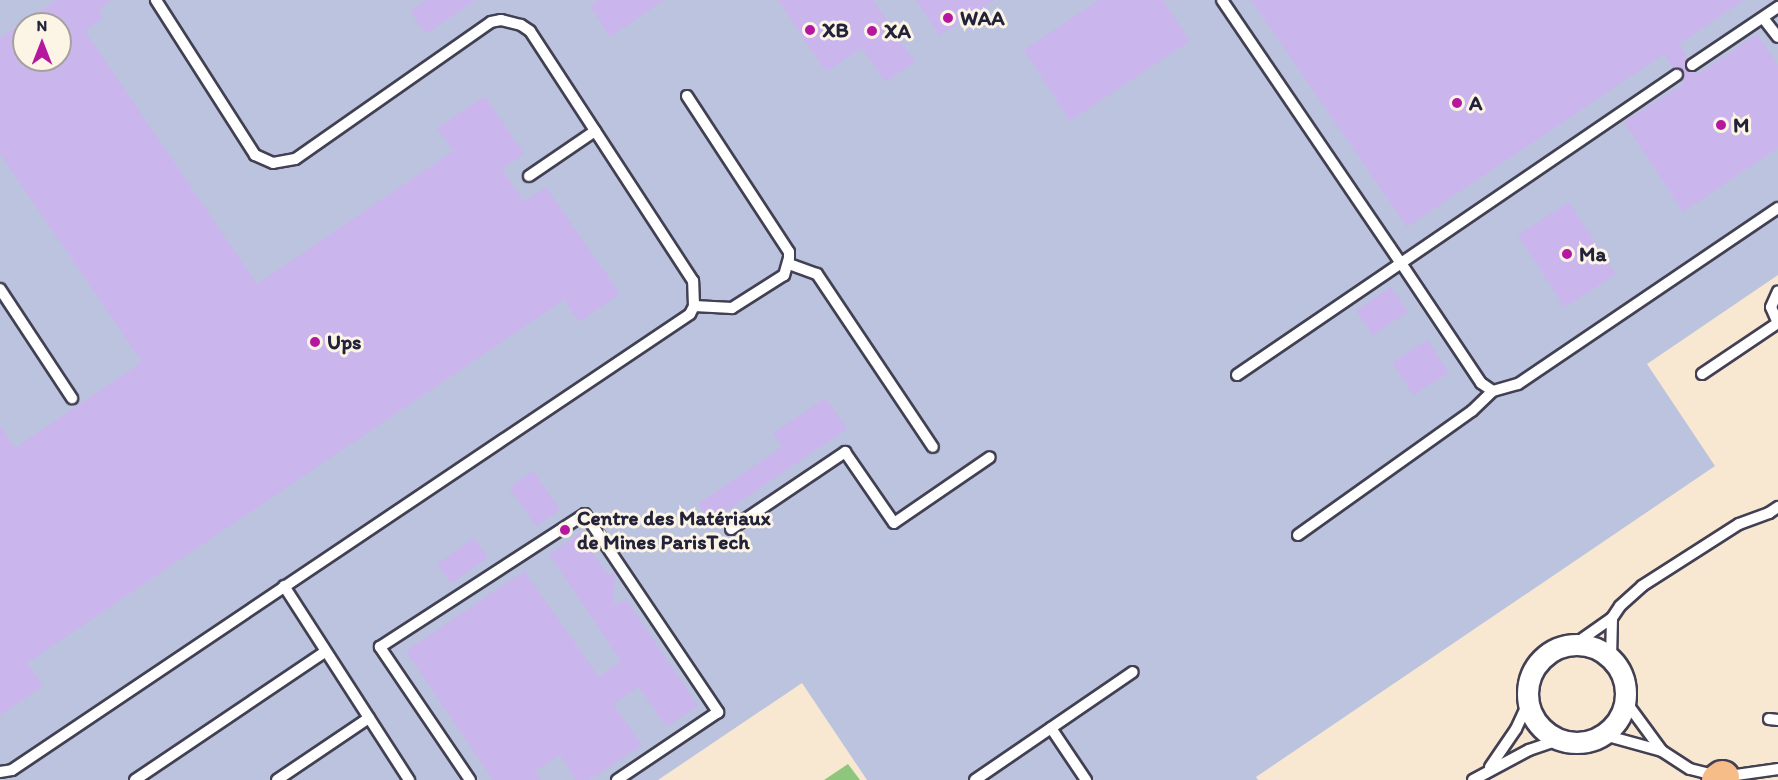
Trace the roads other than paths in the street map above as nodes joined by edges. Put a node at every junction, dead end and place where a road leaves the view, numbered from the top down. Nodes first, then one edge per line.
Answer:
1 (156, 0) edge
2 (1222, 0) edge
3 (1778, 7) edge
4 (1763, 18) junction
5 (1778, 37) edge
6 (1692, 65) dead end
7 (1677, 75) dead end
8 (687, 96) dead end
9 (595, 131) junction
10 (529, 176) dead end
11 (1778, 208) edge
12 (1401, 263) junction
13 (789, 264) junction
14 (0, 289) edge
15 (1778, 291) edge
16 (694, 306) junction
17 (1778, 323) edge
18 (1702, 374) dead end
19 (1237, 375) dead end
20 (1493, 391) junction
21 (72, 398) dead end
22 (933, 447) dead end
23 (990, 458) dead end
24 (1778, 507) edge
25 (731, 529) dead end
26 (1298, 535) dead end
27 (284, 586) junction
28 (1612, 618) junction
29 (1572, 646) junction
30 (326, 651) junction
31 (1611, 659) junction
32 (1133, 672) dead end
33 (1626, 702) junction
34 (1528, 703) junction
35 (369, 718) junction
36 (1051, 728) junction
37 (1604, 735) junction
38 (1558, 740) junction
39 (1662, 751) junction
40 (1489, 769) junction
41 (1778, 769) edge
42 (0, 772) edge
43 (1720, 778) edge
44 (135, 780) edge
45 (277, 780) edge
46 (409, 780) edge
47 (470, 780) edge
48 (617, 780) edge
49 (975, 780) edge
50 (1086, 780) edge
51 (1473, 780) edge

1 - 9 lane
2 - 12 lane
3 - 4 lane
4 - 5 lane
4 - 6 lane
7 - 12 lane
8 - 13 lane
9 - 10 lane
9 - 16 lane
11 - 20 lane
12 - 19 lane
12 - 20 lane
13 - 16 lane
13 - 22 lane
14 - 21 lane
15 - 17 lane
16 - 27 lane
17 - 18 lane
20 - 26 lane
23 - 25 lane
24 - 28 lane
27 - 30 lane
27 - 42 lane
28 - 29 lane
28 - 31 lane
29 - 31 street
29 - 34 street
30 - 35 lane
30 - 44 lane
31 - 33 street
32 - 36 lane
33 - 37 street
33 - 39 lane
34 - 38 street
34 - 40 lane
35 - 45 lane
35 - 46 lane
36 - 49 lane
36 - 50 lane
37 - 38 street
37 - 39 lane
38 - 40 lane
39 - 43 lane
40 - 51 lane
41 - 43 lane
47 - 48 lane

